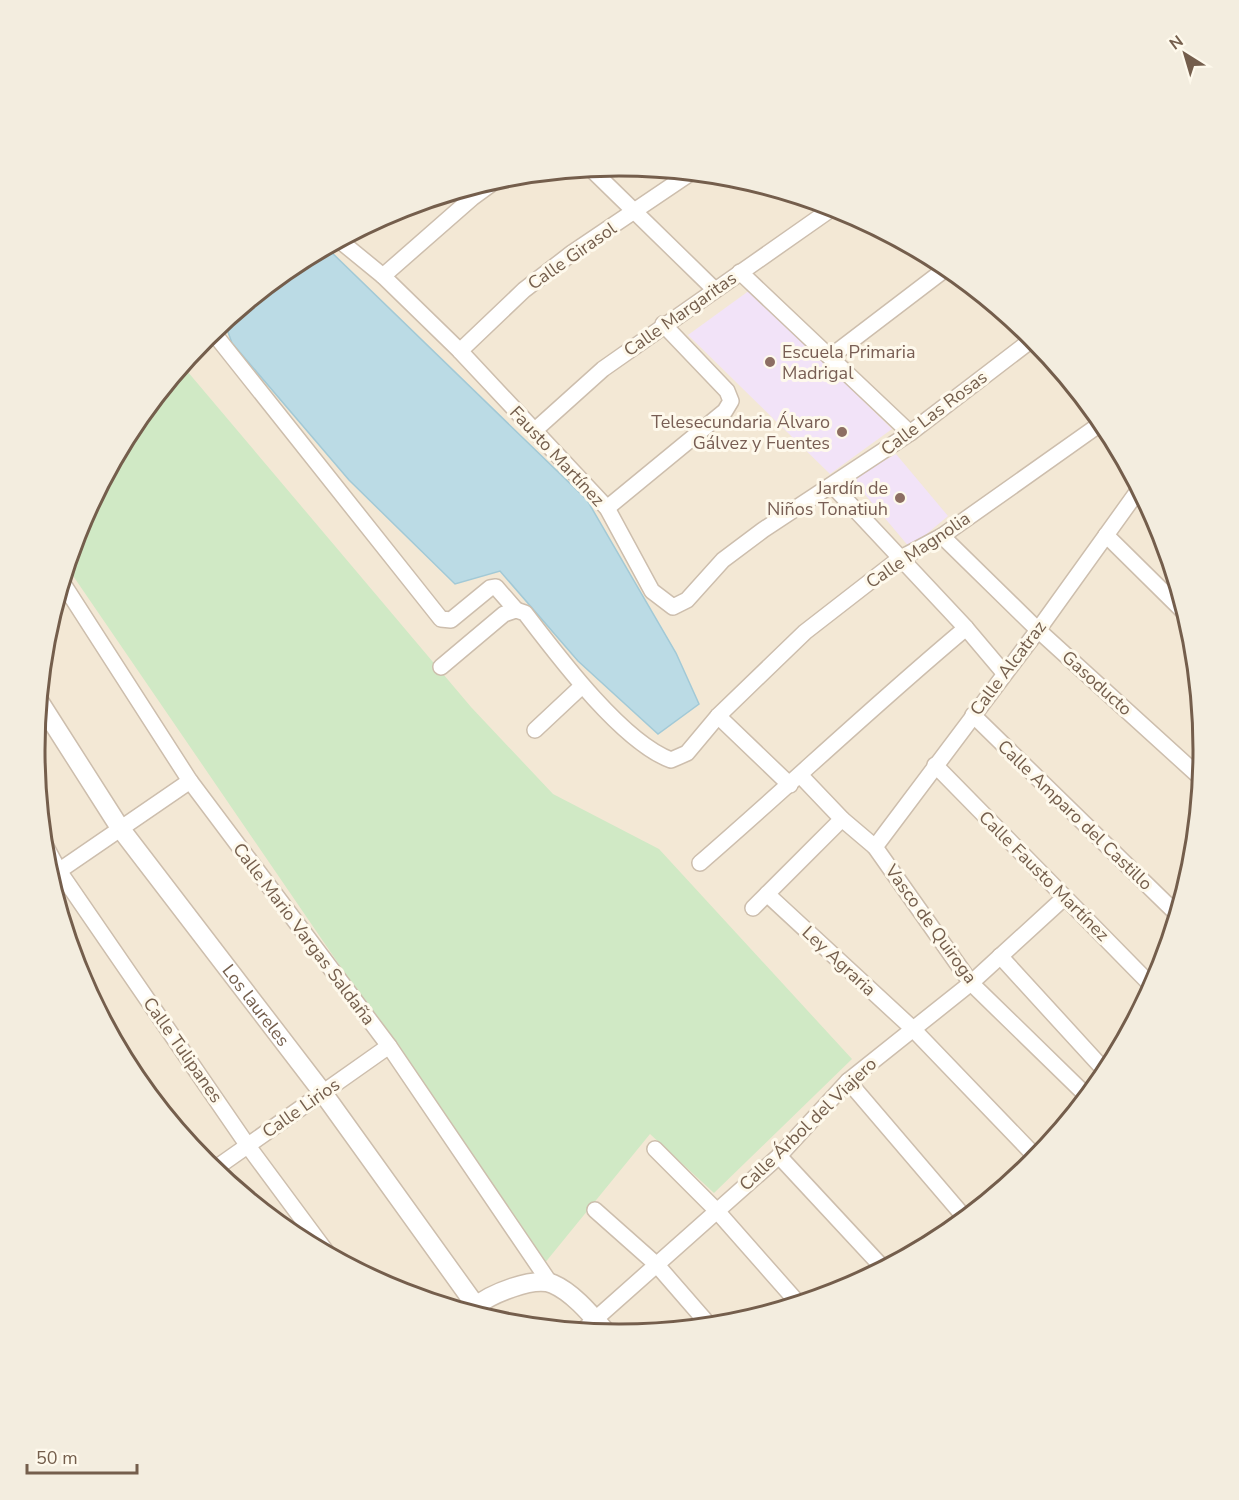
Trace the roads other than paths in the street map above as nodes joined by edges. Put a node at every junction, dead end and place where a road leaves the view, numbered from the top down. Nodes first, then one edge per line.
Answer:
1 (599, 177) edge
2 (682, 179) edge
3 (478, 193) edge
4 (637, 211) junction
5 (824, 214) edge
6 (345, 245) edge
7 (740, 272) junction
8 (940, 273) edge
9 (383, 276) junction
10 (714, 290) junction
11 (663, 324) junction
12 (218, 339) edge
13 (1026, 344) edge
14 (460, 351) junction
15 (830, 357) junction
16 (1095, 428) edge
17 (534, 431) junction
18 (910, 433) junction
19 (833, 486) junction
20 (1135, 495) edge
21 (607, 508) junction
22 (1106, 535) junction
23 (942, 536) junction
24 (898, 558) junction
25 (68, 591) edge
26 (1174, 603) edge
27 (516, 610) junction
28 (966, 628) junction
29 (1038, 630) junction
30 (441, 667) dead end
31 (1004, 673) junction
32 (582, 686) junction
33 (46, 712) edge
34 (973, 715) junction
35 (718, 716) junction
36 (535, 730) dead end
37 (935, 765) junction
38 (1193, 771) edge
39 (190, 781) junction
40 (796, 781) junction
41 (842, 819) junction
42 (120, 828) junction
43 (875, 847) junction
44 (700, 863) dead end
45 (58, 871) edge
46 (61, 884) edge
47 (767, 894) junction
48 (1065, 897) junction
49 (1172, 907) edge
50 (753, 908) dead end
51 (1000, 956) junction
52 (1146, 980) edge
53 (971, 983) junction
54 (912, 1028) junction
55 (389, 1046) junction
56 (1100, 1065) edge
57 (848, 1081) junction
58 (1082, 1091) edge
59 (323, 1093) junction
60 (248, 1146) junction
61 (655, 1149) dead end
62 (1031, 1151) edge
63 (779, 1156) junction
64 (222, 1164) edge
65 (595, 1210) dead end
66 (717, 1210) junction
67 (960, 1212) edge
68 (316, 1238) edge
69 (878, 1263) edge
70 (657, 1265) junction
71 (550, 1283) junction
72 (793, 1297) edge
73 (475, 1306) edge
74 (481, 1307) edge
75 (703, 1318) edge
76 (587, 1323) edge
77 (592, 1323) edge

1 - 4 street
2 - 4 street, Calle Girasol
3 - 9 street
4 - 10 street
4 - 14 street, Calle Girasol
5 - 7 street, Calle Margaritas
6 - 9 street, Fausto Martínez
7 - 10 street, Calle Margaritas
7 - 15 street
8 - 15 street
9 - 14 street, Fausto Martínez
10 - 11 street, Calle Margaritas
11 - 17 street, Calle Margaritas
11 - 21 street
12 - 27 street, Calle Magnolia
13 - 18 street, Calle Las Rosas
14 - 17 street, Fausto Martínez
15 - 18 street
16 - 23 street, Calle Magnolia
17 - 21 street, Fausto Martínez
18 - 19 street, Calle Las Rosas
19 - 21 street, Fausto Martínez
19 - 24 street
20 - 22 street, Calle Alcatraz
22 - 26 street
22 - 29 street, Calle Alcatraz
23 - 24 street, Calle Magnolia
23 - 29 street, Gasoducto
24 - 28 street
24 - 35 street, Calle Magnolia
25 - 39 street, Calle Mario Vargas Saldaña
27 - 30 street
27 - 32 street, Calle Magnolia
28 - 31 street
28 - 40 street
29 - 31 street, Calle Alcatraz
29 - 38 street, Gasoducto
31 - 34 street, Calle Alcatraz
32 - 35 street, Calle Magnolia
32 - 36 street
33 - 42 street, Los laureles
34 - 37 street, Calle Alcatraz
34 - 49 street, Calle Amparo del Castillo
35 - 40 street, Vasco de Quiroga
37 - 43 street, Calle Alcatraz
37 - 48 street, Calle Fausto Martínez
39 - 42 street
39 - 55 street, Calle Mario Vargas Saldaña
40 - 41 street, Vasco de Quiroga
40 - 44 street
41 - 43 street, Vasco de Quiroga
41 - 47 street
42 - 45 street
42 - 59 street, Los laureles
43 - 53 street, Vasco de Quiroga
46 - 60 street, Calle Tulipanes
47 - 50 street
47 - 54 street, Ley Agraria
48 - 51 street, Calle Árbol del Viajero
48 - 52 street, Calle Fausto Martínez
51 - 53 street, Calle Árbol del Viajero
51 - 56 street
53 - 54 street, Calle Árbol del Viajero
53 - 58 street, Vasco de Quiroga
54 - 57 street, Calle Árbol del Viajero
54 - 62 street, Ley Agraria
55 - 59 street, Calle Lirios
55 - 71 street, Calle Mario Vargas Saldaña
57 - 63 street, Calle Árbol del Viajero
57 - 67 street
59 - 60 street, Calle Lirios
59 - 73 street, Los laureles
60 - 64 street, Calle Lirios
60 - 68 street, Calle Tulipanes
61 - 66 street
63 - 66 street, Calle Árbol del Viajero
63 - 69 street
65 - 70 street
66 - 70 street, Calle Árbol del Viajero
66 - 72 street
70 - 75 street
70 - 77 street, Calle Árbol del Viajero
71 - 74 street
71 - 76 street

